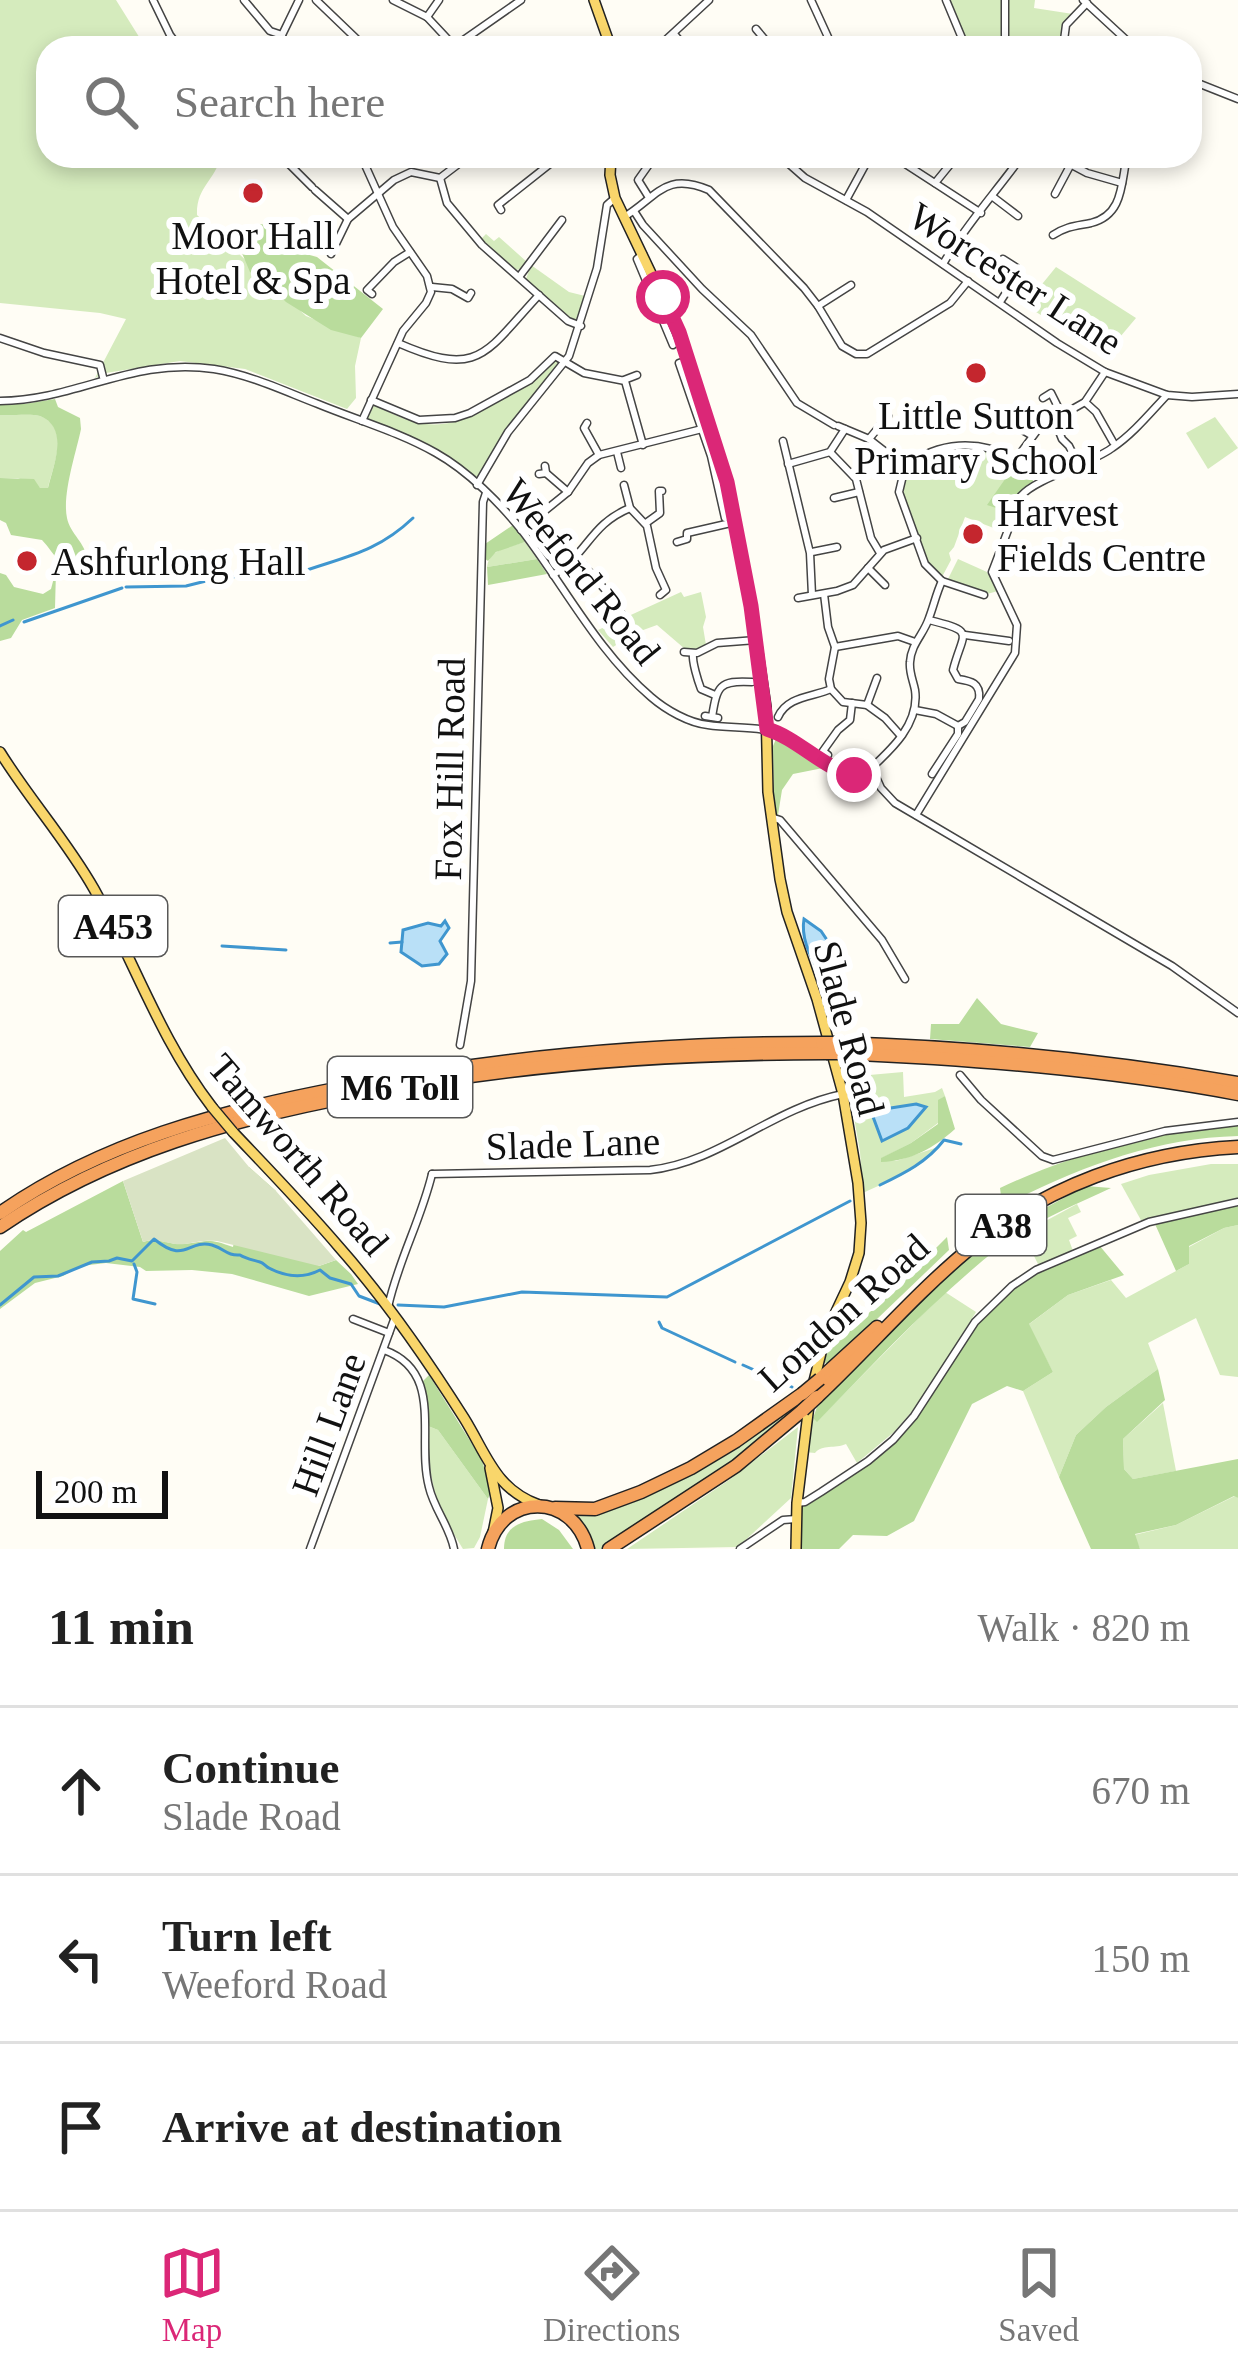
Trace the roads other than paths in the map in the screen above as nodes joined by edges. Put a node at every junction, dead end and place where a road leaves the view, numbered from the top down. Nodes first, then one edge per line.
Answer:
1 (153, 0) edge
2 (244, 0) edge
3 (299, 0) edge
4 (316, 0) edge
5 (393, 0) edge
6 (439, 0) edge
7 (520, 0) edge
8 (594, 0) edge
9 (710, 0) edge
10 (811, 0) edge
11 (946, 0) edge
12 (1005, 0) edge
13 (1085, 1) edge
14 (427, 17) junction
15 (756, 29) dead end
16 (674, 34) joint
17 (282, 35) joint
18 (171, 36) edge
19 (354, 36) edge
20 (445, 36) edge
21 (471, 36) edge
22 (606, 36) edge
23 (672, 36) edge
24 (762, 36) edge
25 (827, 36) edge
26 (961, 36) edge
27 (1005, 36) edge
28 (1065, 36) edge
29 (1123, 36) edge
30 (1202, 85) edge
31 (1238, 99) edge
32 (292, 168) edge
33 (367, 168) edge
34 (453, 168) edge
35 (545, 168) edge
36 (610, 168) edge
37 (646, 168) edge
38 (794, 168) edge
39 (863, 168) edge
40 (912, 168) edge
41 (947, 168) edge
42 (1014, 168) edge
43 (1068, 168) edge
44 (1078, 168) edge
45 (1125, 168) edge
46 (440, 178) junction
47 (935, 183) junction
48 (1122, 183) junction
49 (1056, 189) dead end
50 (378, 193) junction
51 (648, 196) junction
52 (993, 197) junction
53 (614, 198) junction
54 (845, 200) junction
55 (497, 206) dead end
56 (1016, 211) dead end
57 (981, 213) junction
58 (629, 214) junction
59 (348, 219) junction
60 (562, 220) dead end
61 (1053, 236) dead end
62 (410, 253) junction
63 (331, 254) dead end
64 (1003, 259) dead end
65 (943, 265) junction
66 (519, 277) junction
67 (968, 281) junction
68 (851, 286) dead end
69 (430, 287) junction
70 (367, 290) dead end
71 (539, 295) junction
72 (468, 298) dead end
73 (1000, 303) junction
74 (818, 306) junction
75 (581, 326) junction
76 (0, 338) edge
77 (397, 343) junction
78 (565, 362) junction
79 (1105, 372) junction
80 (637, 375) dead end
81 (104, 379) junction
82 (624, 380) junction
83 (1238, 394) edge
84 (1167, 395) junction
85 (696, 397) junction
86 (1043, 398) dead end
87 (371, 400) junction
88 (0, 401) edge
89 (1085, 402) junction
90 (1005, 415) dead end
91 (1058, 417) junction
92 (888, 420) dead end
93 (362, 421) junction
94 (583, 426) dead end
95 (839, 427) junction
96 (702, 429) junction
97 (1031, 436) junction
98 (869, 439) junction
99 (1110, 441) dead end
100 (643, 445) junction
101 (616, 452) junction
102 (830, 452) junction
103 (599, 455) junction
104 (715, 455) junction
105 (1074, 460) dead end
106 (621, 467) dead end
107 (905, 467) junction
108 (544, 471) dead end
109 (476, 485) junction
110 (624, 485) dead end
111 (659, 489) dead end
112 (568, 492) junction
113 (859, 492) junction
114 (486, 493) junction
115 (838, 500) dead end
116 (630, 508) junction
117 (735, 519) junction
118 (646, 523) junction
119 (521, 530) junction
120 (917, 538) junction
121 (677, 542) dead end
122 (834, 544) dead end
123 (810, 553) junction
124 (880, 553) junction
125 (577, 558) junction
126 (868, 568) junction
127 (553, 575) junction
128 (942, 581) junction
129 (888, 586) dead end
130 (620, 592) dead end
131 (665, 593) dead end
132 (824, 594) junction
133 (812, 596) junction
134 (980, 596) dead end
135 (610, 597) junction
136 (799, 598) dead end
137 (623, 616) dead end
138 (929, 620) junction
139 (964, 635) junction
140 (1004, 637) dead end
141 (756, 640) junction
142 (915, 641) junction
143 (835, 647) junction
144 (873, 680) dead end
145 (753, 682) dead end
146 (831, 689) junction
147 (715, 695) junction
148 (853, 703) junction
149 (867, 705) junction
150 (778, 710) dead end
151 (915, 710) junction
152 (712, 717) dead end
153 (958, 726) junction
154 (767, 729) junction
155 (901, 736) junction
156 (822, 751) dead end
157 (0, 752) edge
158 (933, 768) dead end
159 (870, 777) junction
160 (916, 815) junction
161 (770, 817) junction
162 (904, 979) dead end
163 (1238, 1013) edge
164 (460, 1046) dead end
165 (831, 1048) junction
166 (960, 1075) dead end
167 (1238, 1083) edge
168 (843, 1094) junction
169 (1238, 1094) edge
170 (1238, 1122) edge
171 (1238, 1143) edge
172 (1238, 1202) edge
173 (0, 1213) edge
174 (0, 1227) edge
175 (391, 1312) junction
176 (353, 1318) dead end
177 (389, 1333) junction
178 (384, 1350) junction
179 (810, 1396) junction
180 (490, 1465) junction
181 (797, 1502) junction
182 (539, 1505) junction
183 (555, 1508) junction
184 (796, 1519) junction
185 (488, 1544) edge
186 (310, 1549) edge
187 (454, 1549) edge
188 (588, 1549) edge
189 (609, 1549) edge
190 (740, 1549) edge
191 (796, 1549) edge

1 - 18 street
2 - 17 street
3 - 17 street
4 - 19 street
5 - 14 street
6 - 14 street
7 - 21 street
8 - 22 main road
9 - 16 street
10 - 25 street
11 - 26 street
12 - 27 street
13 - 28 street
13 - 29 street
14 - 20 street
15 - 24 street
16 - 23 street
30 - 31 street
32 - 59 street
33 - 50 street
34 - 46 street
35 - 55 street
36 - 53 main road
37 - 51 street
38 - 54 street, Worcester Lane
39 - 54 street
40 - 47 street
41 - 47 street
42 - 52 street
43 - 49 street
44 - 48 street
45 - 48 street
46 - 50 street
46 - 66 street
47 - 57 street
48 - 61 street
50 - 59 street
50 - 62 street
51 - 58 street
51 - 74 street
52 - 56 street
52 - 57 street
53 - 58 main road, Slade Road
53 - 75 street
54 - 65 street, Worcester Lane
57 - 65 street
58 - 85 main road, Slade Road
58 - 95 street
59 - 63 street
60 - 66 street
62 - 69 street
62 - 70 street
64 - 73 street
65 - 67 street, Worcester Lane
66 - 71 street
67 - 73 street, Worcester Lane
67 - 74 street
68 - 74 street
69 - 72 street
69 - 77 street
71 - 75 street
71 - 77 street
73 - 79 street, Worcester Lane
75 - 78 street
76 - 81 street
77 - 87 street
78 - 82 street
78 - 87 street
78 - 109 street
79 - 84 street, Worcester Lane
79 - 89 street
80 - 82 street
81 - 88 street, Weeford Road
81 - 93 street, Weeford Road
82 - 100 street
83 - 84 street, Worcester Lane
84 - 160 street
85 - 96 street, Slade Road
85 - 104 main road, Slade Road
86 - 91 street
87 - 93 street
89 - 91 street
89 - 99 street
90 - 97 street
91 - 97 street
91 - 105 street
92 - 98 street
93 - 109 street, Weeford Road
94 - 103 street
95 - 98 street
95 - 102 street
96 - 100 street
96 - 104 street, Slade Road
97 - 107 street
98 - 107 street
100 - 101 street
101 - 103 street
101 - 106 street
102 - 113 street
102 - 123 street
103 - 112 street
104 - 117 main road, Slade Road
107 - 120 street
108 - 112 street
109 - 114 street, Weeford Road
110 - 116 street
111 - 118 street
112 - 119 street
113 - 115 street
113 - 124 street
114 - 119 street, Weeford Road
114 - 164 street, Fox Hill Road
116 - 118 street
116 - 125 street
117 - 121 street
117 - 141 main road, Slade Road
118 - 131 street
119 - 127 street, Weeford Road
120 - 124 street
120 - 128 street
122 - 123 street
123 - 133 street
124 - 126 street
125 - 127 street
125 - 135 street
126 - 129 street
126 - 132 street
127 - 154 street, Weeford Road
128 - 134 street
128 - 138 street
130 - 135 street
132 - 133 street
132 - 143 street
133 - 136 street
135 - 137 street
138 - 139 street
138 - 142 street
139 - 140 street
139 - 153 street
141 - 147 street
141 - 154 main road, Slade Road
142 - 143 street
142 - 151 street
143 - 146 street
144 - 149 street
145 - 147 street
146 - 148 street
146 - 150 street
147 - 152 street
148 - 149 street
148 - 156 street
149 - 155 street
151 - 153 street
151 - 155 street
153 - 158 street
154 - 159 street, Weeford Road
154 - 161 main road, Slade Road
155 - 159 street
157 - 175 main road, Tamworth Road / A453, bridge
159 - 160 street
160 - 163 street
161 - 162 street
161 - 168 main road, Slade Road
165 - 167 highway, M6 Toll
165 - 169 highway, M6 Toll
165 - 173 highway, M6 Toll
165 - 174 highway, M6 Toll
166 - 170 street
168 - 175 street, Slade Lane
168 - 181 main road, Slade Road
171 - 179 highway, London Road / A38
171 - 179 highway, London Road / A38, bridge
172 - 181 street
175 - 177 street, Hill Lane
175 - 180 main road, Tamworth Road / A453
176 - 177 street
177 - 178 street, Hill Lane
178 - 186 street, Hill Lane
178 - 187 street
179 - 183 highway, London Road / A38
179 - 189 highway, London Road / A38, bridge
180 - 182 main road, Tamworth Road / A453
180 - 185 main road, Tamworth Road / A453
181 - 184 main road, Slade Road
182 - 183 highway, London Road
182 - 185 highway
183 - 188 highway
184 - 190 street
184 - 191 main road, Slade Road

